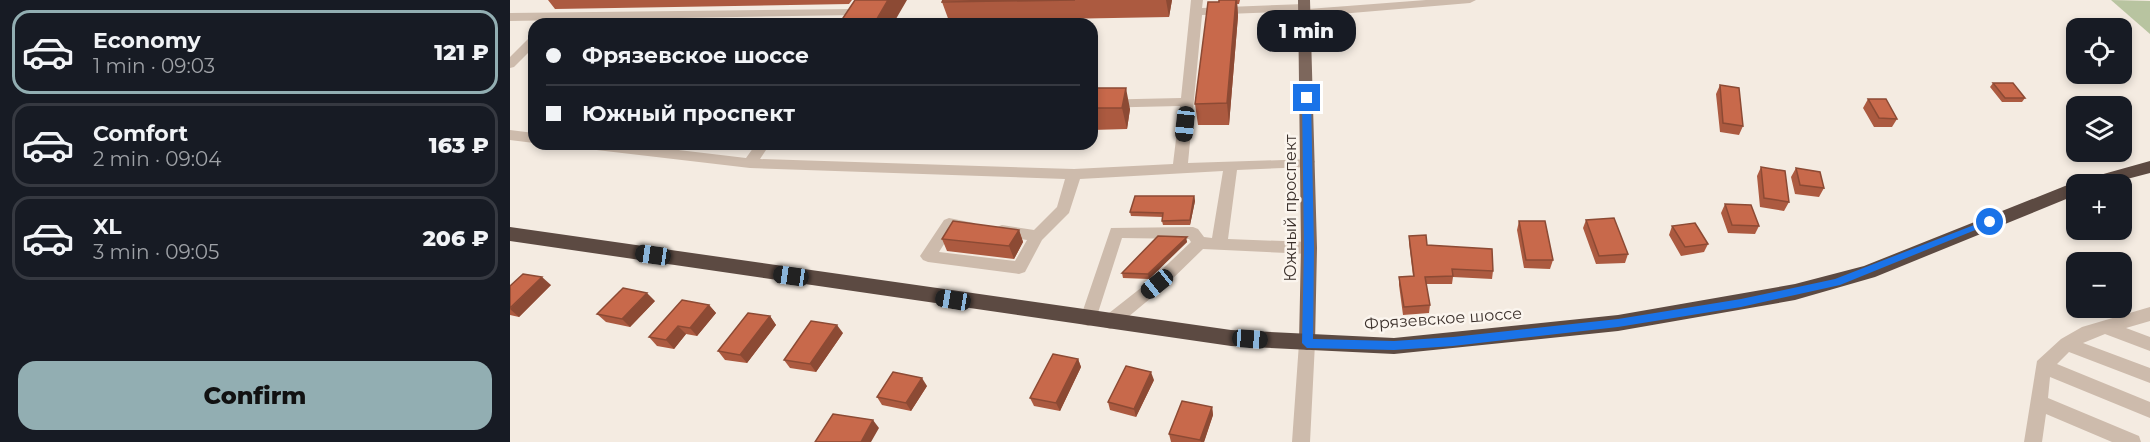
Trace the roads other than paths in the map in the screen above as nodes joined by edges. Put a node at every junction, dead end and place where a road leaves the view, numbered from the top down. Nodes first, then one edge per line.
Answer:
1 (860, 0) edge
2 (1470, 0) edge
3 (1196, 6) edge
4 (1304, 7) edge
5 (851, 13) junction
6 (510, 17) edge
7 (528, 18) edge
8 (638, 18) edge
9 (848, 18) edge
10 (528, 48) edge
11 (510, 64) edge
12 (1187, 102) junction
13 (1098, 104) edge
14 (510, 135) edge
15 (528, 137) edge
16 (639, 150) edge
17 (759, 150) edge
18 (1308, 162) junction
19 (750, 163) junction
20 (1231, 166) junction
21 (2150, 167) edge
22 (1180, 168) junction
23 (1074, 174) junction
24 (2124, 174) edge
25 (2066, 193) edge
26 (510, 234) edge
27 (1037, 236) junction
28 (1199, 243) junction
29 (1219, 245) junction
30 (1309, 248) junction
31 (2150, 314) edge
32 (1088, 319) junction
33 (1110, 322) junction
34 (2103, 326) junction
35 (1307, 343) junction
36 (2067, 344) junction
37 (2150, 344) edge
38 (2043, 366) junction
39 (2150, 376) edge
40 (2040, 403) junction
41 (2150, 410) edge
42 (1301, 442) edge
43 (2033, 442) edge
44 (2132, 442) edge

1 - 5 street
2 - 4 street
3 - 4 street
3 - 12 street
4 - 18 main road, Южный проспект
5 - 8 street
5 - 9 street
6 - 7 street
10 - 11 street
12 - 13 street
12 - 22 street
14 - 15 street
16 - 19 street
17 - 19 street
18 - 20 street
18 - 30 main road, Южный проспект
19 - 23 street
20 - 22 street
20 - 29 street
21 - 24 highway
22 - 23 street
23 - 27 street
25 - 35 highway, Фрязевское шоссе
26 - 32 highway, Фрязевское шоссе
27 - 27 street
28 - 29 street
28 - 32 street
28 - 33 street
29 - 30 street
30 - 35 main road, Южный проспект
31 - 34 street
32 - 33 highway, Фрязевское шоссе
33 - 35 highway, Фрязевское шоссе
34 - 36 street
34 - 37 street
35 - 42 street
36 - 38 street
36 - 39 street
38 - 40 street
38 - 41 street
40 - 43 street
40 - 44 street

